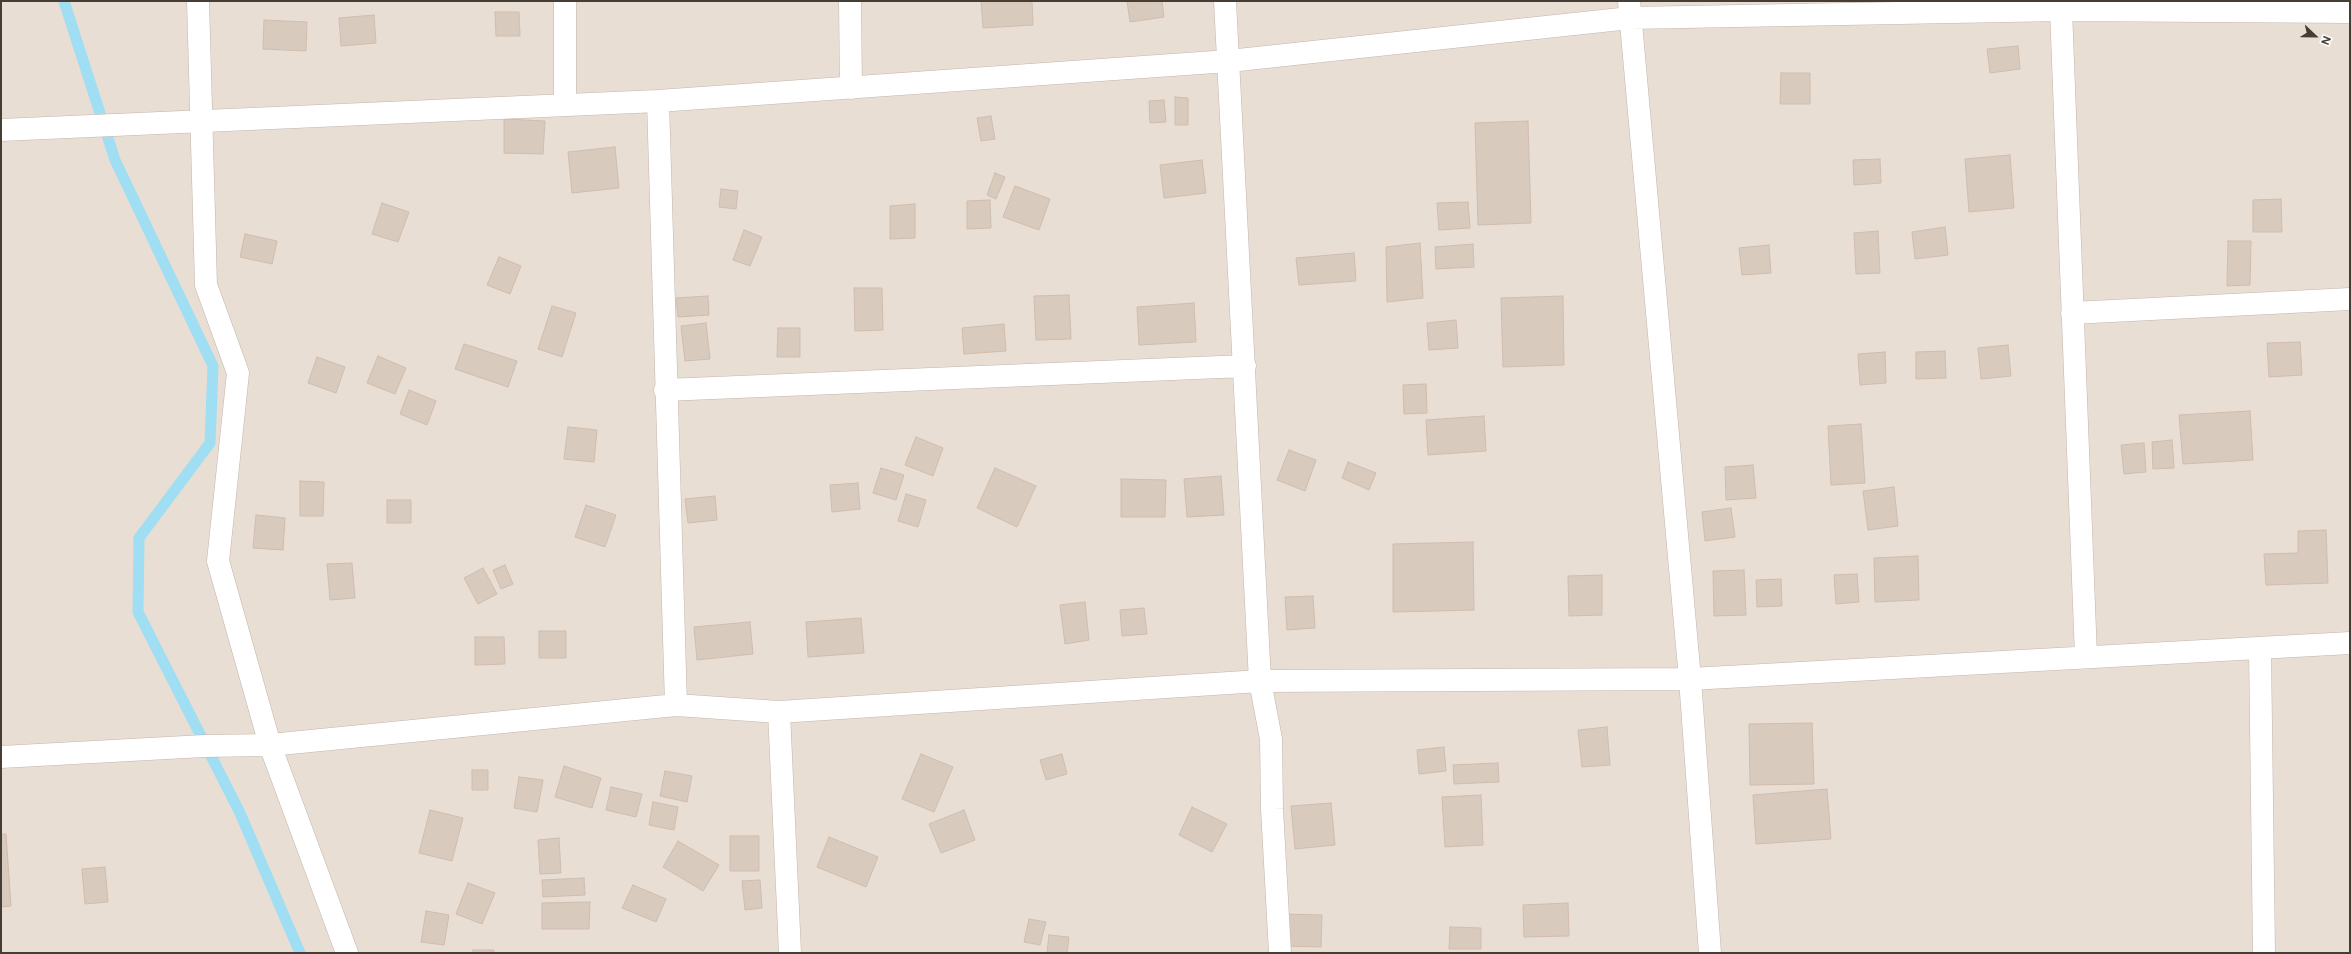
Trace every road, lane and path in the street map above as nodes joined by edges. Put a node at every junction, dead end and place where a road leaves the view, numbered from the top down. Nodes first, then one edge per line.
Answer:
1 (198, 1) edge
2 (565, 1) edge
3 (850, 1) edge
4 (1225, 1) edge
5 (1630, 10) edge
6 (2061, 10) junction
7 (2350, 12) edge
8 (1229, 61) junction
9 (852, 88) junction
10 (658, 101) junction
11 (565, 105) junction
12 (203, 122) junction
13 (1, 130) edge
14 (2350, 300) edge
15 (2072, 313) junction
16 (1245, 366) junction
17 (665, 390) junction
18 (2350, 643) edge
19 (2260, 648) junction
20 (2086, 657) junction
21 (1690, 679) junction
22 (1260, 681) junction
23 (676, 705) junction
24 (780, 712) junction
25 (270, 745) junction
26 (1, 758) edge
27 (347, 953) edge
28 (790, 953) edge
29 (1280, 953) edge
30 (1710, 953) edge
31 (2264, 953) edge

1 - 12 street
2 - 11 street
3 - 9 street
4 - 8 street
5 - 6 street
5 - 8 street
5 - 21 street
6 - 7 street
6 - 15 street
8 - 9 street
8 - 16 street
9 - 10 street
10 - 11 street
10 - 17 street
11 - 12 street
12 - 13 street
12 - 25 street
14 - 15 street
15 - 20 street
16 - 17 street
16 - 22 street
17 - 23 street
18 - 19 street
19 - 20 street
19 - 31 street
20 - 21 street
21 - 22 street
21 - 30 street
22 - 24 street
22 - 29 street
23 - 24 street
23 - 25 street
24 - 28 street
25 - 26 street
25 - 27 street

